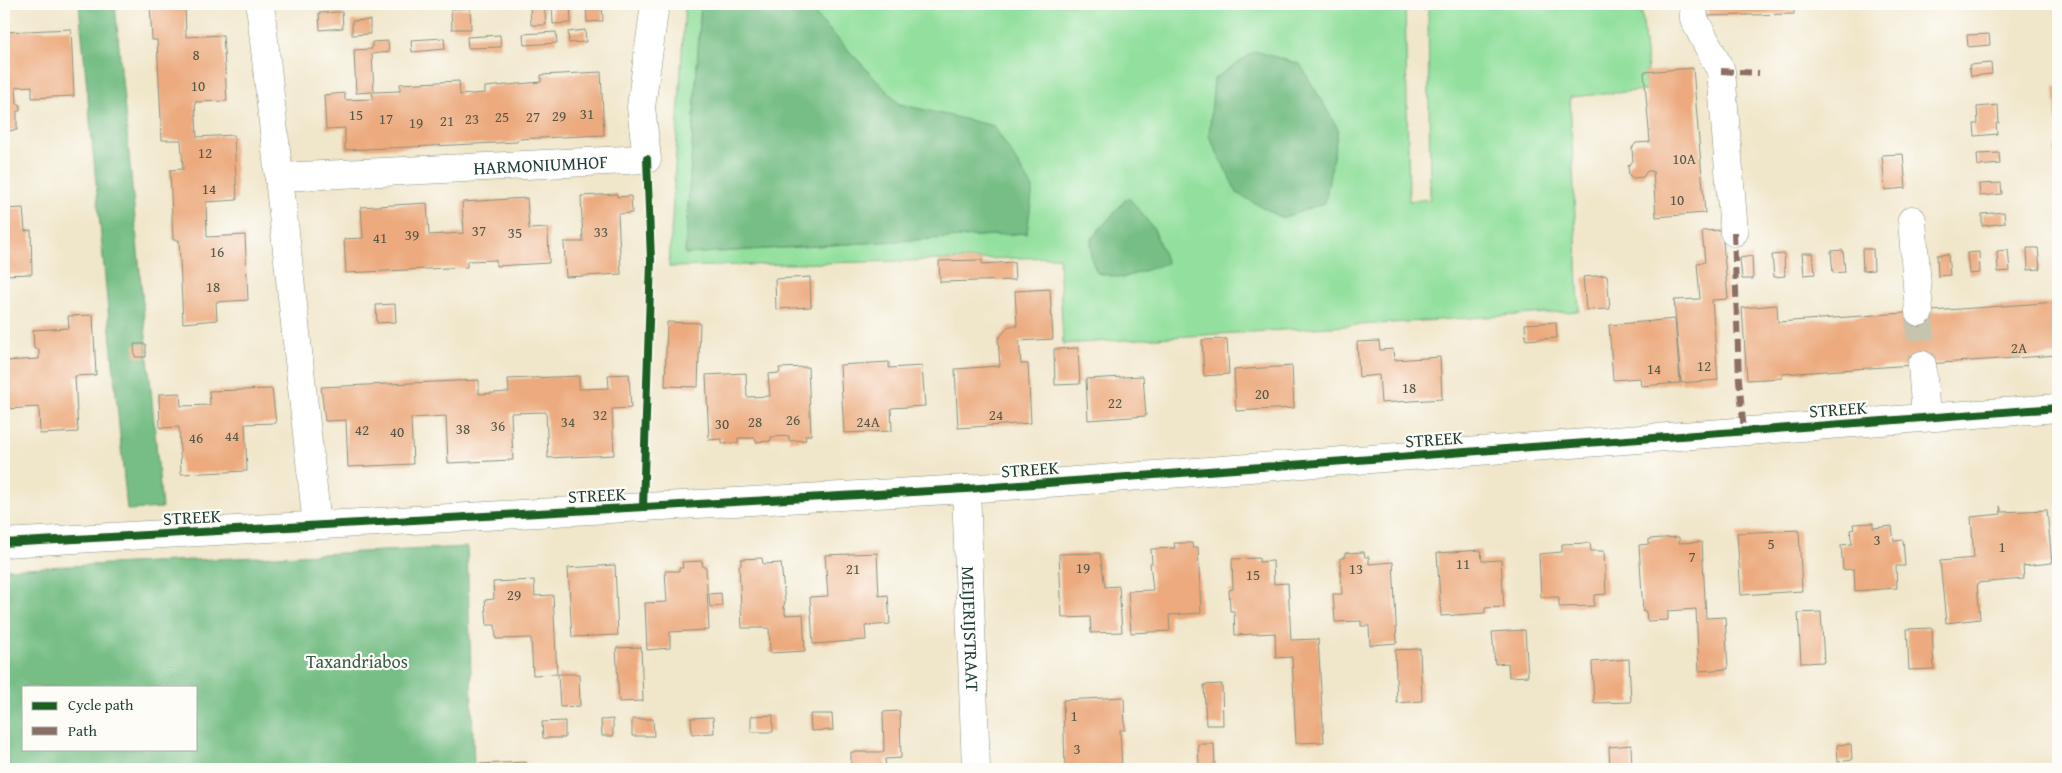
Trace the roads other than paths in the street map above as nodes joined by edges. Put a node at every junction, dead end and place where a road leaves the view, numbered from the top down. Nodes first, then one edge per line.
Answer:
1 (260, 4) edge
2 (655, 4) edge
3 (1693, 4) edge
4 (280, 178) junction
5 (1912, 220) dead end
6 (1734, 232) dead end
7 (1919, 312) tunnel mouth
8 (1922, 365) tunnel mouth
9 (2058, 408) edge
10 (1926, 417) junction
11 (966, 489) junction
12 (316, 525) junction
13 (4, 543) edge
14 (976, 769) edge

1 - 4 street
2 - 4 street, HARMONIUMHOF
3 - 6 street
4 - 12 street
5 - 7 street
8 - 10 street
9 - 10 street, STREEK
10 - 11 street, STREEK
11 - 12 street, STREEK
11 - 14 street, MEIJERIJSTRAAT
12 - 13 street, STREEK

